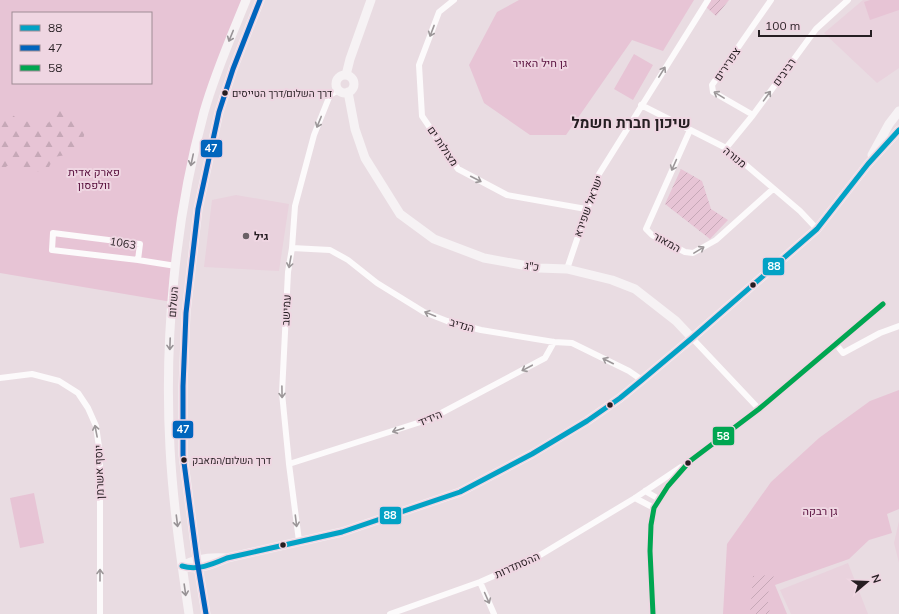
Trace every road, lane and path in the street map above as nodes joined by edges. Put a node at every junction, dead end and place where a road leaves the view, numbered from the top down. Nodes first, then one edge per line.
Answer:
1 (246, 0) edge
2 (260, 0) edge
3 (371, 0) edge
4 (454, 0) edge
5 (708, 0) edge
6 (771, 0) edge
7 (848, 0) edge
8 (346, 75) junction
9 (344, 91) junction
10 (641, 105) junction
11 (899, 111) edge
12 (752, 115) junction
13 (690, 130) junction
14 (899, 130) edge
15 (726, 148) junction
16 (868, 164) junction
17 (773, 189) junction
18 (586, 209) junction
19 (817, 229) junction
20 (292, 248) junction
21 (138, 260) junction
22 (176, 266) junction
23 (567, 269) junction
24 (883, 304) dead end
25 (899, 326) edge
26 (692, 338) junction
27 (554, 342) junction
28 (835, 343) junction
29 (0, 378) edge
30 (642, 380) junction
31 (759, 409) junction
32 (690, 461) junction
33 (289, 464) junction
34 (645, 491) junction
35 (635, 498) junction
36 (659, 499) junction
37 (654, 508) junction
38 (299, 541) junction
39 (198, 564) junction
40 (182, 566) junction
41 (480, 582) junction
42 (100, 614) edge
43 (189, 614) edge
44 (206, 614) edge
45 (390, 614) edge
46 (494, 614) edge
47 (653, 614) edge

1 -> 22 street, השלום
2 - 39 street, השלום
3 - 8 street
4 -> 18 street, מצולות ים
10 -> 5 street
12 -> 6 street, צפרירים
12 -> 7 street, רביבים
8 - 9 street
8 - 9 street
9 -> 20 street, עמישב
9 - 23 street, כ"ג
10 - 13 street, מנורה
10 - 18 street, ישראל שפירא
11 - 16 street
12 - 15 street, רביבים
13 - 15 street, מנורה
13 -> 17 street, המאור
14 - 16 street
15 - 17 street, מנורה
16 - 19 street
17 - 19 street, מנורה
18 - 23 street, ישראל שפירא
19 - 26 street
27 -> 20 street, הנדיב
20 -> 33 street, עמישב
21 - 21 street, 1063
21 - 22 street, 1063
22 -> 40 street, השלום
23 - 26 street, כ"ג
24 - 28 street, ההסתדרות
25 - 28 street
26 - 30 street
26 - 31 street, כ"ג
30 -> 27 street, הנדיב
27 -> 33 street, הידיד
28 - 31 street, ההסתדרות
42 -> 29 street, יוסף אשרמן
30 - 38 street
31 - 32 street, ההסתדרות
32 - 34 street, ההסתדרות
32 - 36 street, ההסתדרות
33 -> 38 street, עמישב
34 - 35 street, ההסתדרות
34 - 36 street
35 - 37 street
35 - 41 street, ההסתדרות
36 - 37 street, ההסתדרות
37 - 47 street
38 - 39 street
39 - 40 street
39 - 44 street, השלום
40 -> 43 street, השלום
41 - 45 street, ההסתדרות
41 -> 46 street

